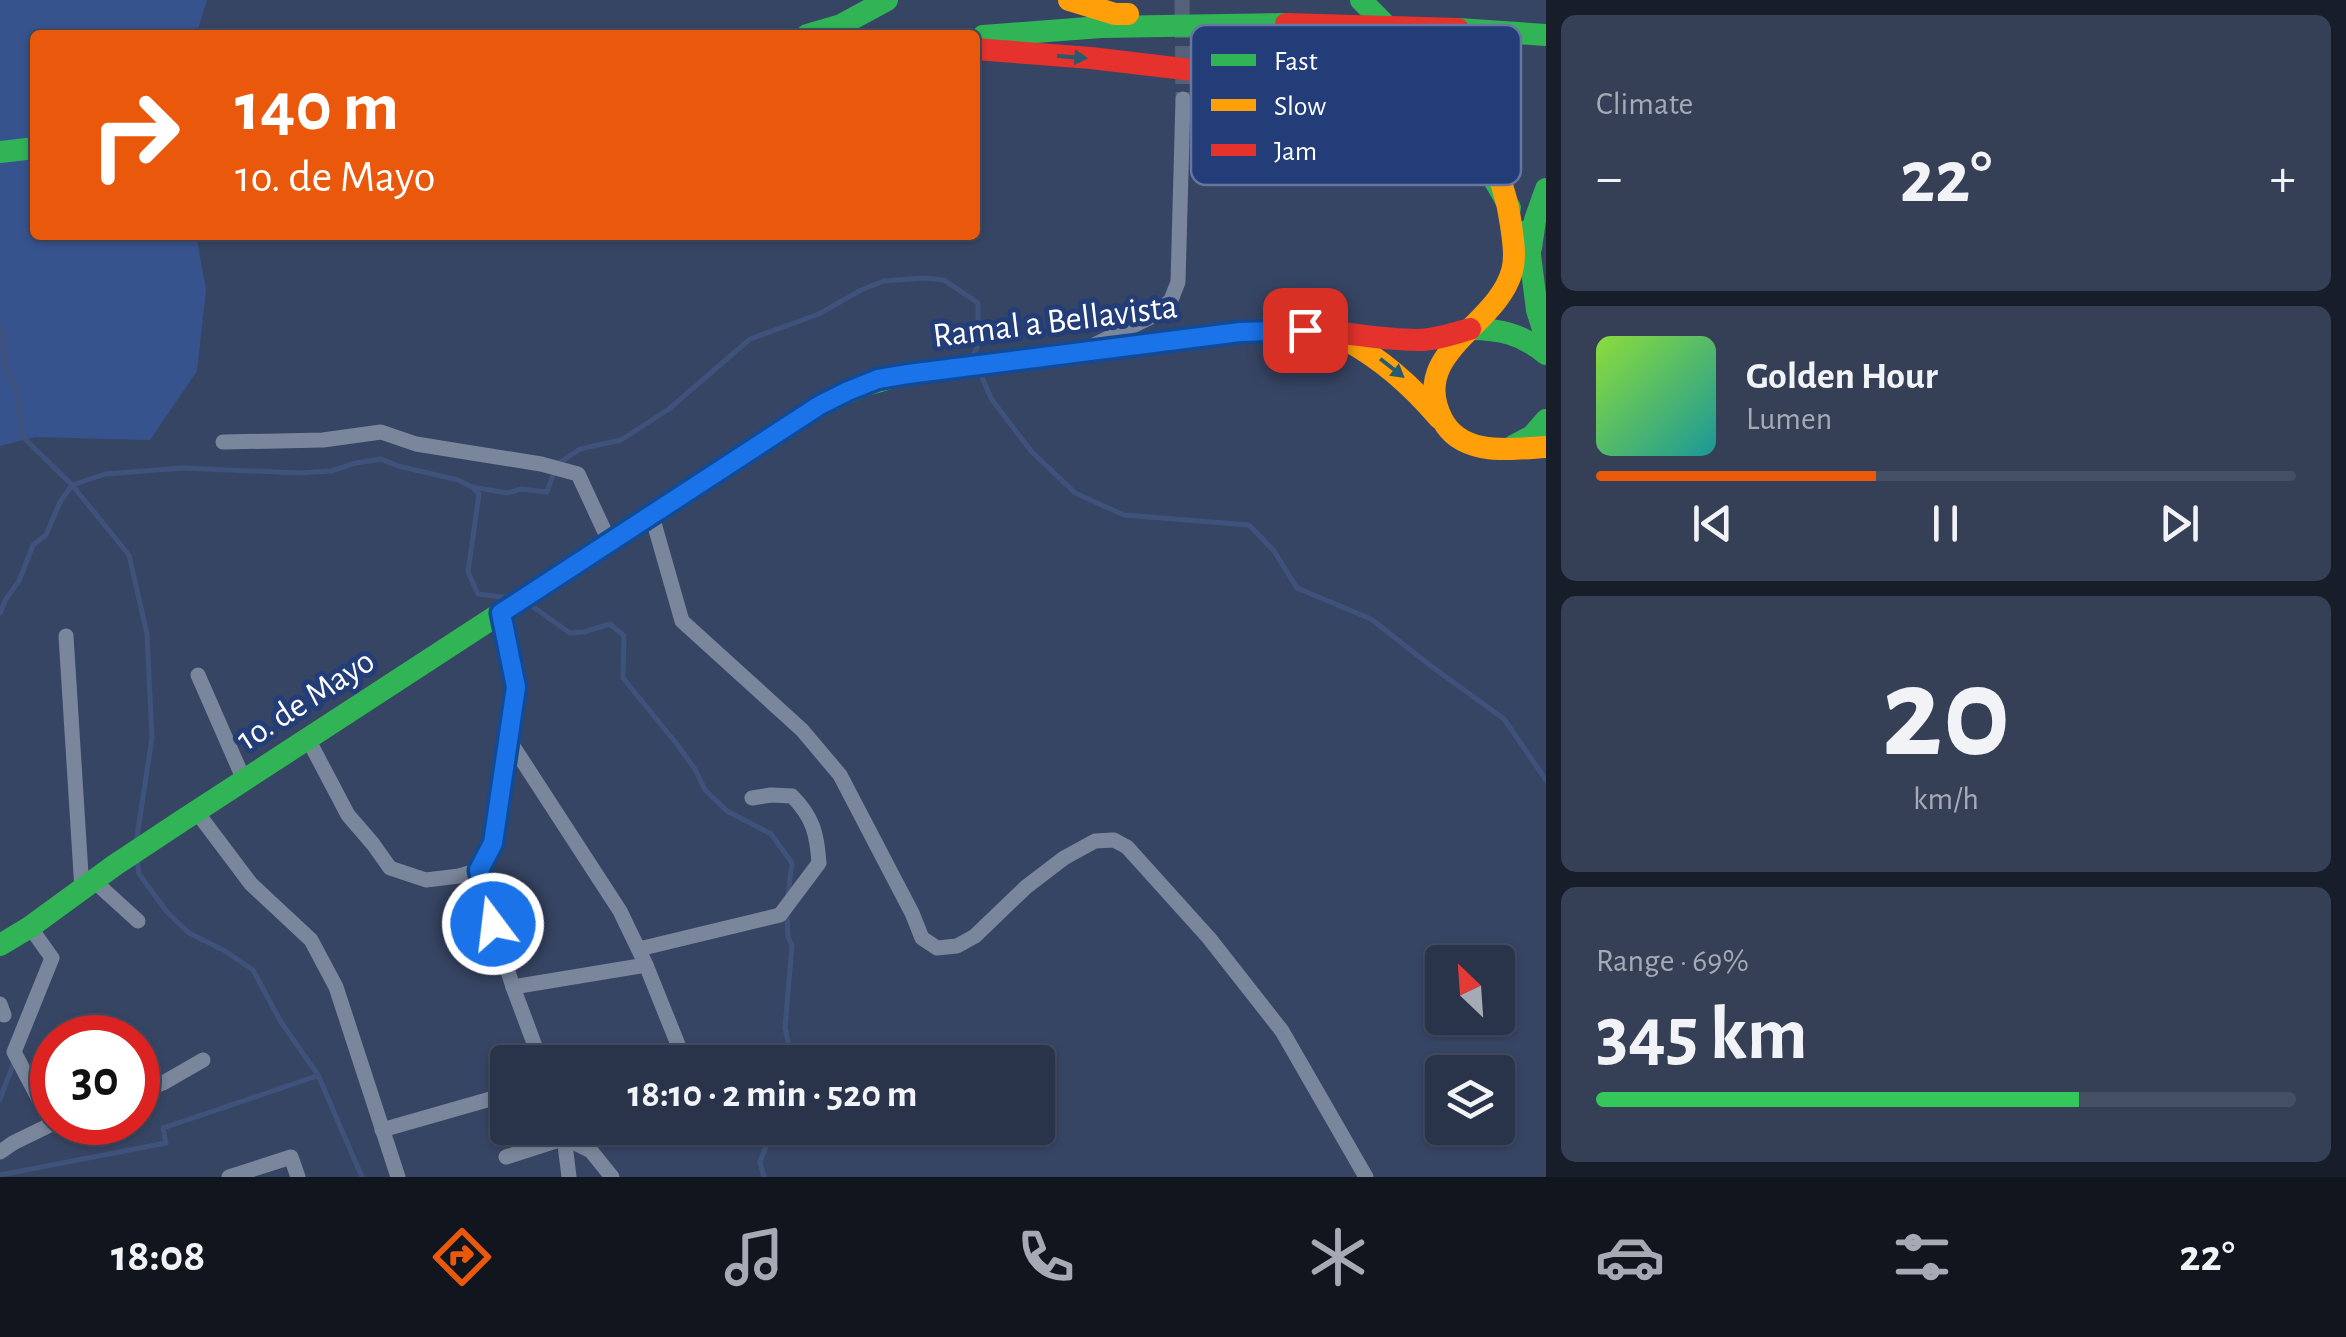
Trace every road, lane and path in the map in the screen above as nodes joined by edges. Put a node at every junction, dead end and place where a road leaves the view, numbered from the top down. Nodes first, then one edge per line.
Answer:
1 (887, 0) edge
2 (1070, 0) edge
3 (1361, 0) edge
4 (1286, 24) junction
5 (1224, 25) edge
6 (1329, 25) edge
7 (1387, 25) edge
8 (1191, 26) edge
9 (824, 30) edge
10 (1521, 33) edge
11 (1546, 35) edge
12 (980, 37) edge
13 (980, 50) edge
14 (1191, 70) edge
15 (1183, 99) tunnel mouth
16 (30, 149) edge
17 (0, 152) edge
18 (1498, 185) edge
19 (1504, 185) edge
20 (1513, 185) edge
21 (1546, 189) edge
22 (1510, 208) junction
23 (1530, 248) junction
24 (1470, 329) junction
25 (1325, 330) junction
26 (1546, 339) edge
27 (1081, 352) junction
28 (1546, 354) edge
29 (1546, 420) edge
30 (1444, 424) junction
31 (224, 442) dead end
32 (1546, 447) edge
33 (1503, 450) junction
34 (652, 516) junction
35 (610, 543) junction
36 (501, 613) junction
37 (66, 636) dead end
38 (198, 675) dead end
39 (507, 737) junction
40 (308, 739) junction
41 (244, 780) junction
42 (752, 798) dead end
43 (190, 816) junction
44 (479, 870) junction
45 (88, 886) junction
46 (138, 922) dead end
47 (30, 927) junction
48 (2, 936) edge
49 (642, 957) junction
50 (513, 987) junction
51 (535, 1045) edge
52 (678, 1045) edge
53 (203, 1060) dead end
54 (30, 1080) edge
55 (160, 1083) edge
56 (490, 1099) edge
57 (382, 1130) junction
58 (30, 1134) edge
59 (535, 1145) edge
60 (565, 1145) edge
61 (582, 1145) edge
62 (0, 1152) edge
63 (506, 1157) dead end
64 (230, 1177) edge
65 (298, 1177) edge
66 (398, 1177) edge
67 (569, 1177) edge
68 (612, 1177) edge
69 (1366, 1177) edge

1 - 9 main road
2 - 4 main road
3 - 7 main road
4 - 5 main road
4 - 6 main road, bridge
8 - 12 main road
10 - 11 main road, bridge
13 -> 14 main road
15 - 27 street
16 - 17 main road
18 -> 22 main road
19 - 22 main road
20 - 23 main road
21 - 23 main road
22 - 24 main road
23 - 26 main road
24 - 25 main road, Ramal a Bellavista
24 - 28 main road, Ramal a Bellavista
24 - 30 main road
25 - 27 main road, Ramal a Bellavista
25 -> 30 main road
27 - 34 main road, Ramal a Bellavista
29 - 33 main road
30 - 33 main road
31 - 35 street
32 - 33 main road
34 - 35 main road, 1o. de Mayo
34 - 69 street
35 - 36 main road, 1o. de Mayo
36 - 39 street
36 - 40 main road, 1o. de Mayo
37 - 45 street
38 - 41 street
39 - 44 street
39 - 49 street
40 - 41 main road, 1o. de Mayo
40 - 44 street
41 - 43 main road, 1o. de Mayo
42 - 49 street
43 - 45 main road, 1o. de Mayo
43 - 57 street
44 - 50 street
45 - 46 street
45 - 47 main road, 1o. de Mayo
47 - 48 main road, 1o. de Mayo
47 - 54 street
49 - 50 street
49 - 52 street
50 - 51 street
53 - 55 street
56 - 57 street
57 - 66 street
58 - 62 street
59 - 63 street
60 - 67 street
61 - 68 street
64 - 65 street

